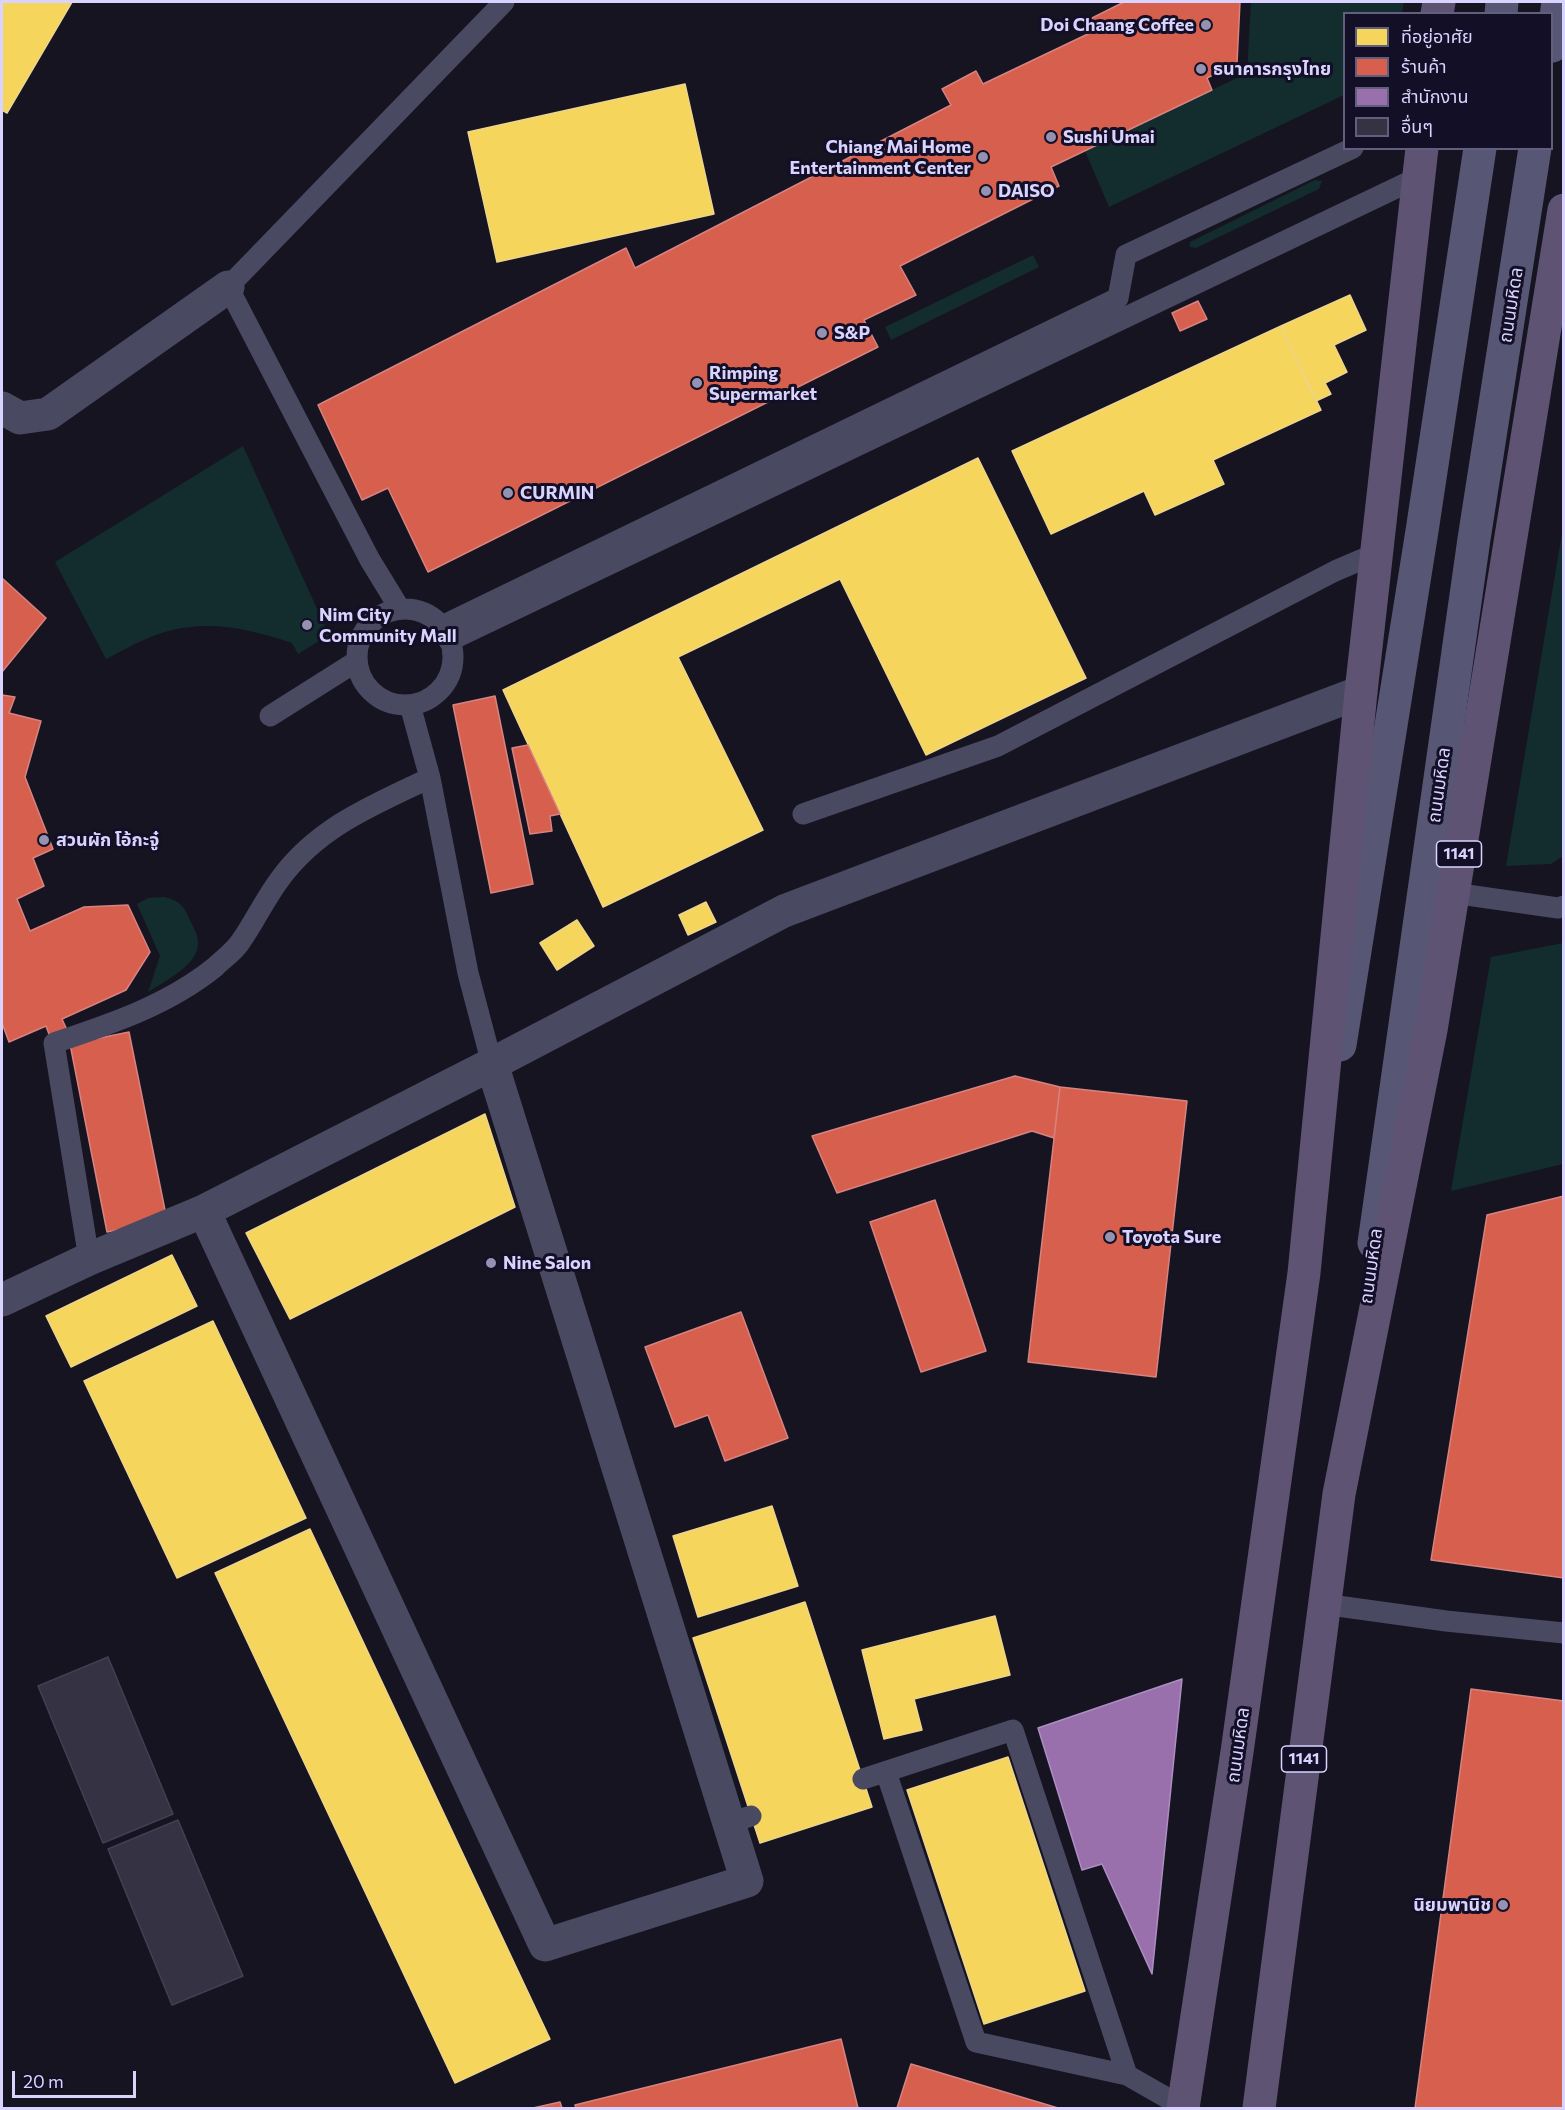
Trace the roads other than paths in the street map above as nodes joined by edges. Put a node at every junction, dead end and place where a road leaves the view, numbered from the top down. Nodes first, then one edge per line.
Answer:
1 (504, 2) edge
2 (1558, 2) edge
3 (1553, 33) edge
4 (1349, 150) edge
5 (1480, 150) edge
6 (1535, 150) edge
7 (1420, 163) edge
8 (1563, 210) edge
9 (228, 287) junction
10 (2, 408) edge
11 (1377, 553) junction
12 (400, 609) junction
13 (446, 634) junction
14 (357, 661) junction
15 (1361, 692) junction
16 (410, 705) junction
17 (270, 716) dead end
18 (430, 778) junction
19 (803, 814) dead end
20 (1453, 893) junction
21 (1563, 906) edge
22 (492, 1064) junction
23 (204, 1211) junction
24 (90, 1259) junction
25 (1304, 1273) junction
26 (2, 1300) edge
27 (1339, 1494) junction
28 (1323, 1604) junction
29 (1563, 1633) edge
30 (886, 1772) junction
31 (863, 1779) dead end
32 (1127, 2075) junction
33 (1183, 2108) edge
34 (1259, 2109) edge

1 - 9 lane
2 - 3 main road
4 - 13 lane
5 - 25 main road, ถนนมหิดล
6 - 27 main road, ถนนมหิดล / 1141
7 - 11 main road, ถนนมหิดล
7 - 13 lane
8 - 20 main road, ถนนมหิดล / 1141
9 - 10 street
9 - 12 lane
11 - 15 main road, ถนนมหิดล
11 - 19 lane
12 - 13 lane
12 - 14 lane
13 - 16 lane
14 - 16 lane
14 - 17 lane
15 - 22 street
15 - 25 main road, ถนนมหิดล
16 - 18 lane
18 - 22 lane
18 - 24 lane
20 - 21 lane
20 - 27 main road, ถนนมหิดล / 1141
22 - 23 street
22 - 23 street
23 - 24 street
24 - 26 street
25 - 33 main road, ถนนมหิดล
27 - 28 main road, ถนนมหิดล / 1141
28 - 29 lane
28 - 34 main road, ถนนมหิดล / 1141
30 - 31 lane
30 - 32 lane
30 - 32 lane
32 - 33 lane

